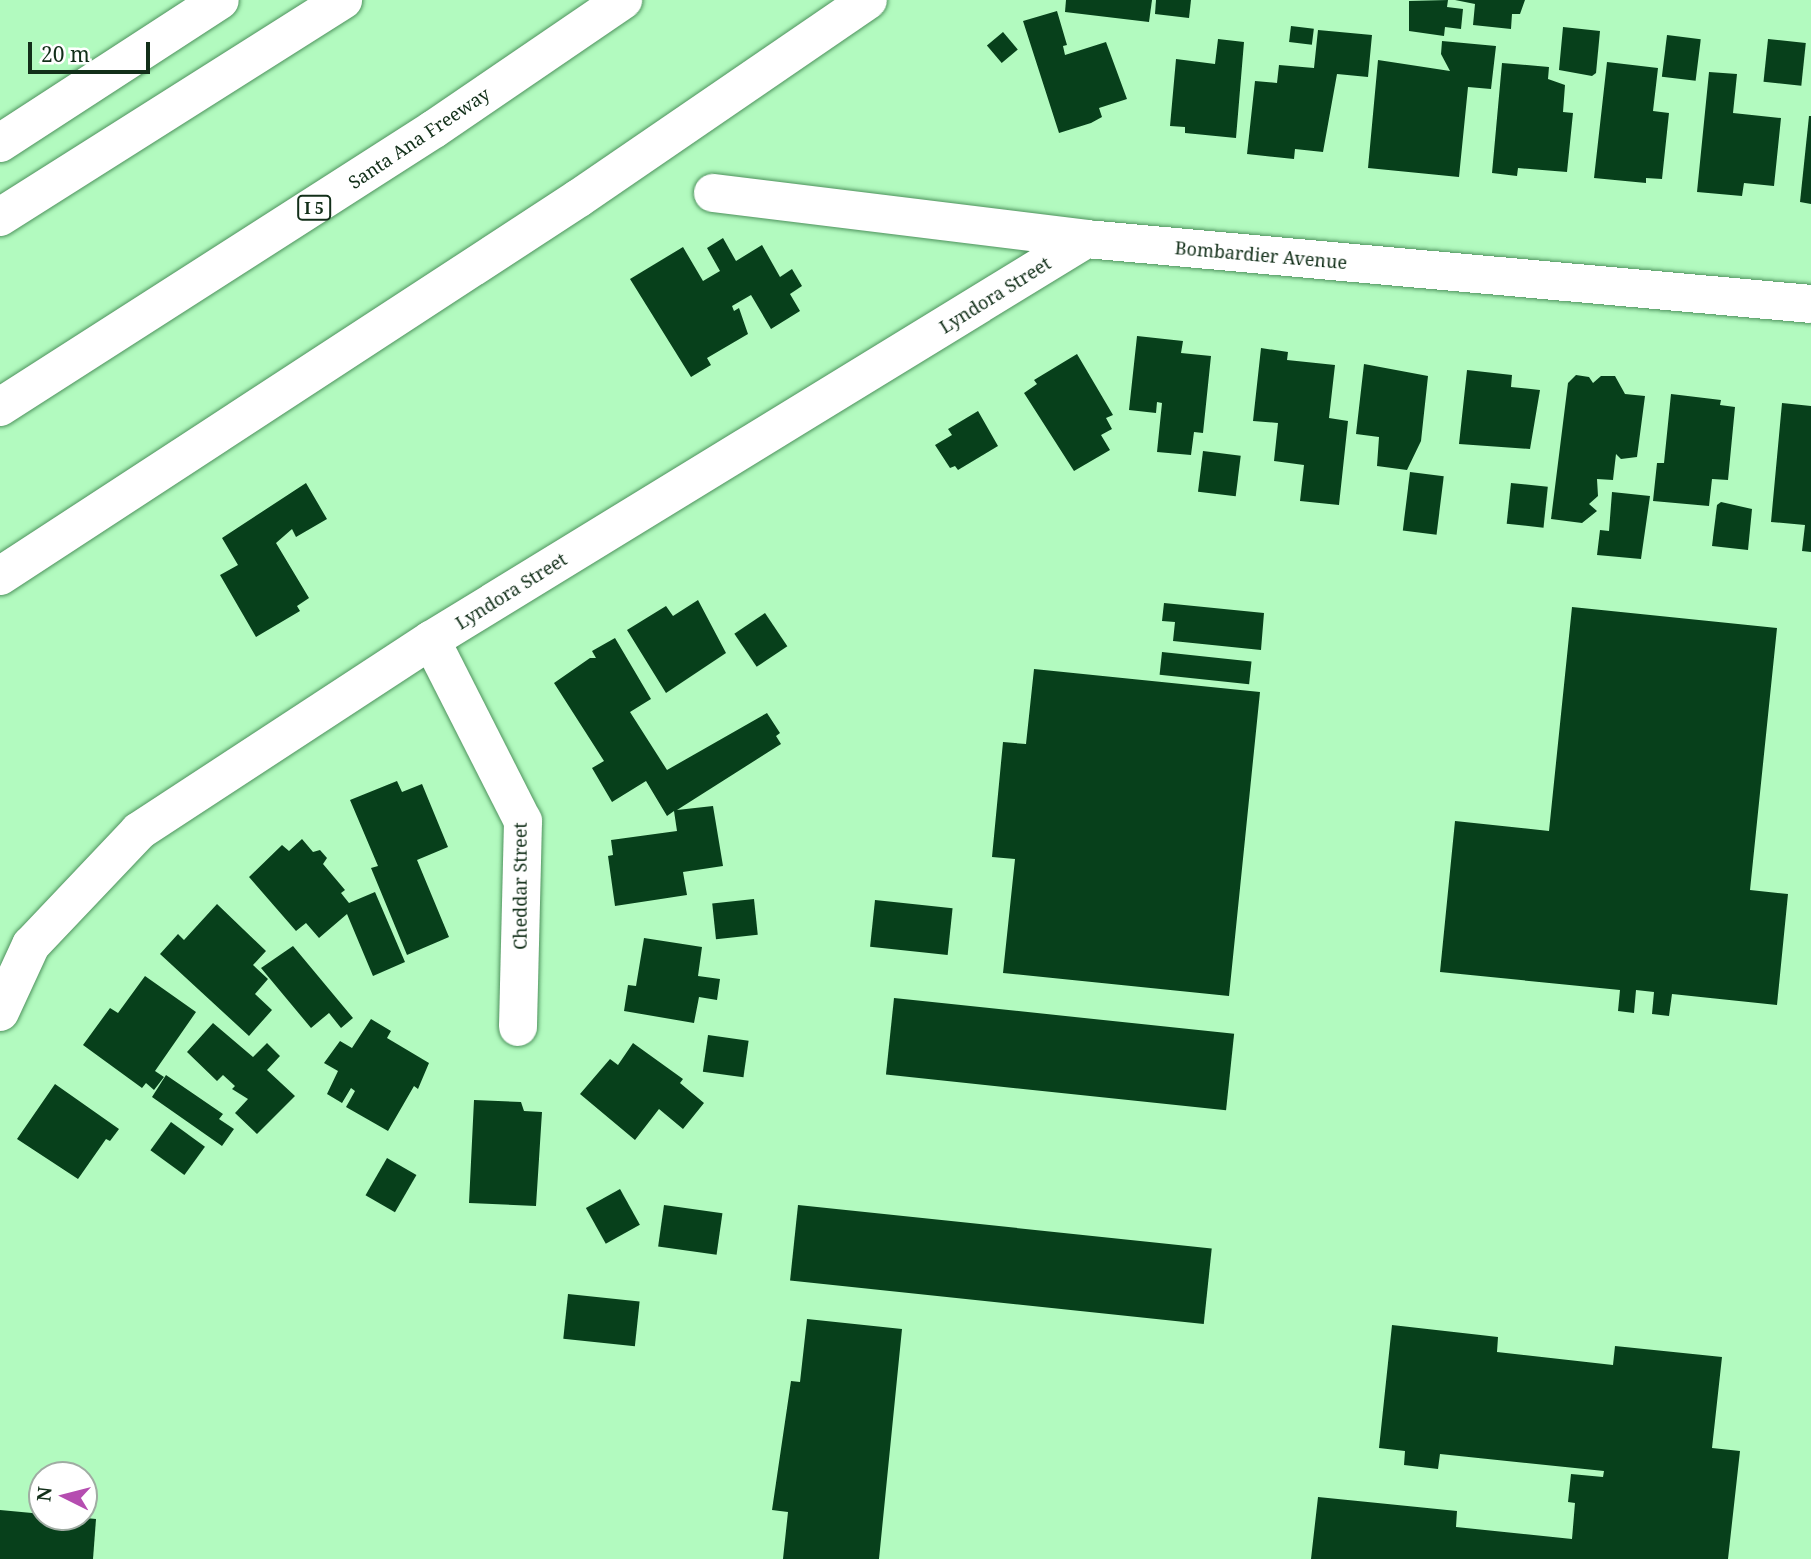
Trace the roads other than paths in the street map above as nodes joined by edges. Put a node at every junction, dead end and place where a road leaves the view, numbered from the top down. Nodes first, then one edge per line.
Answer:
1 (220, 0) edge
2 (343, 0) edge
3 (623, 0) edge
4 (868, 0) edge
5 (0, 143) edge
6 (713, 193) dead end
7 (0, 217) edge
8 (1086, 239) junction
9 (1811, 304) edge
10 (0, 407) edge
11 (0, 576) edge
12 (431, 640) junction
13 (0, 1012) edge
14 (517, 1027) dead end

1 - 5 main road
2 - 7 main road
3 - 10 main road, Santa Ana Freeway / I 5
4 - 11 main road
6 - 8 main road, Bombardier Avenue
8 - 9 main road, Bombardier Avenue
8 - 12 main road, Lyndora Street
12 - 13 main road, Lyndora Street
12 - 14 main road, Cheddar Street

